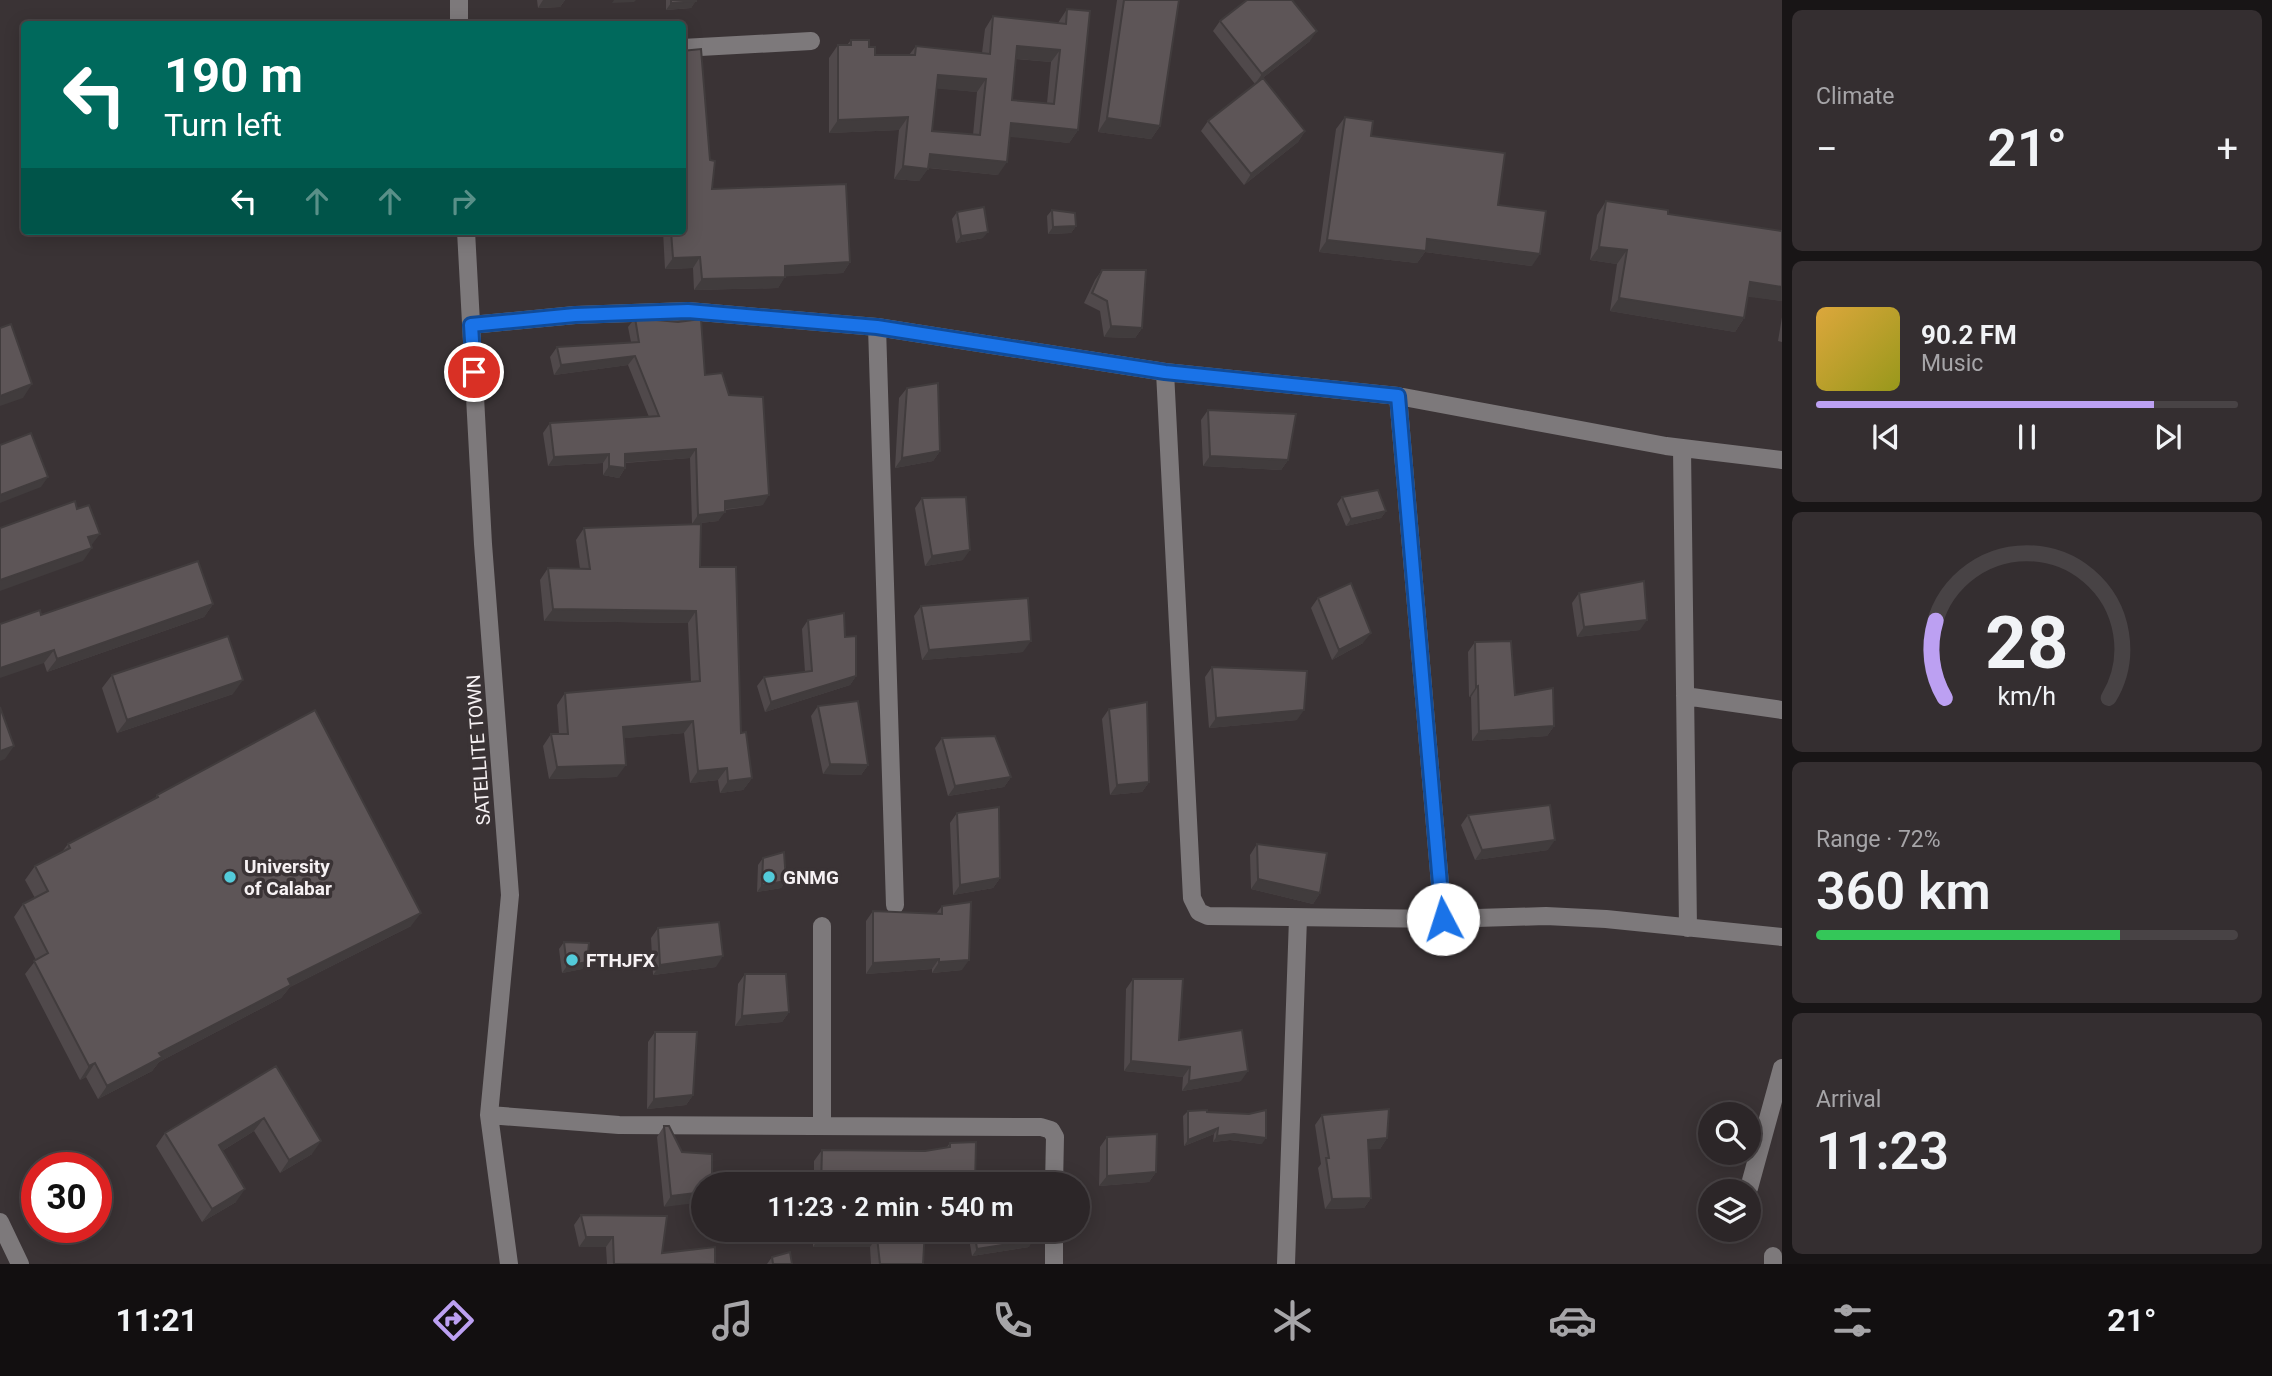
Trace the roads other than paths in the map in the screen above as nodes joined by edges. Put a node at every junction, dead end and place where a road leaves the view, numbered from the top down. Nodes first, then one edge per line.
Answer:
1 (459, 0) edge
2 (459, 21) edge
3 (811, 41) dead end
4 (686, 48) edge
5 (466, 235) edge
6 (471, 325) junction
7 (877, 327) junction
8 (1165, 372) junction
9 (1398, 396) junction
10 (1682, 448) junction
11 (1782, 460) edge
12 (1685, 696) junction
13 (1782, 710) edge
14 (895, 905) dead end
15 (1298, 918) junction
16 (1443, 919) junction
17 (822, 926) dead end
18 (1688, 928) junction
19 (1782, 937) edge
20 (1782, 1068) edge
21 (489, 1115) junction
22 (822, 1126) junction
23 (1054, 1172) edge
24 (1751, 1179) edge
25 (0, 1222) edge
26 (1054, 1242) edge
27 (20, 1264) edge
28 (509, 1264) edge
29 (1054, 1264) edge
30 (1286, 1264) edge

1 - 2 street
3 - 4 street
5 - 6 street, SATELLITE TOWN
6 - 7 street
6 - 21 street, SATELLITE TOWN
7 - 8 street
7 - 14 street
8 - 9 street
8 - 15 street
9 - 10 street
9 - 16 street
10 - 11 street
10 - 12 street
12 - 13 street
12 - 18 street
15 - 16 street
15 - 30 street
16 - 18 street
17 - 22 street
18 - 19 street
20 - 24 street
21 - 22 street
21 - 28 street, SATELLITE TOWN
22 - 23 street
25 - 27 street
26 - 29 street

